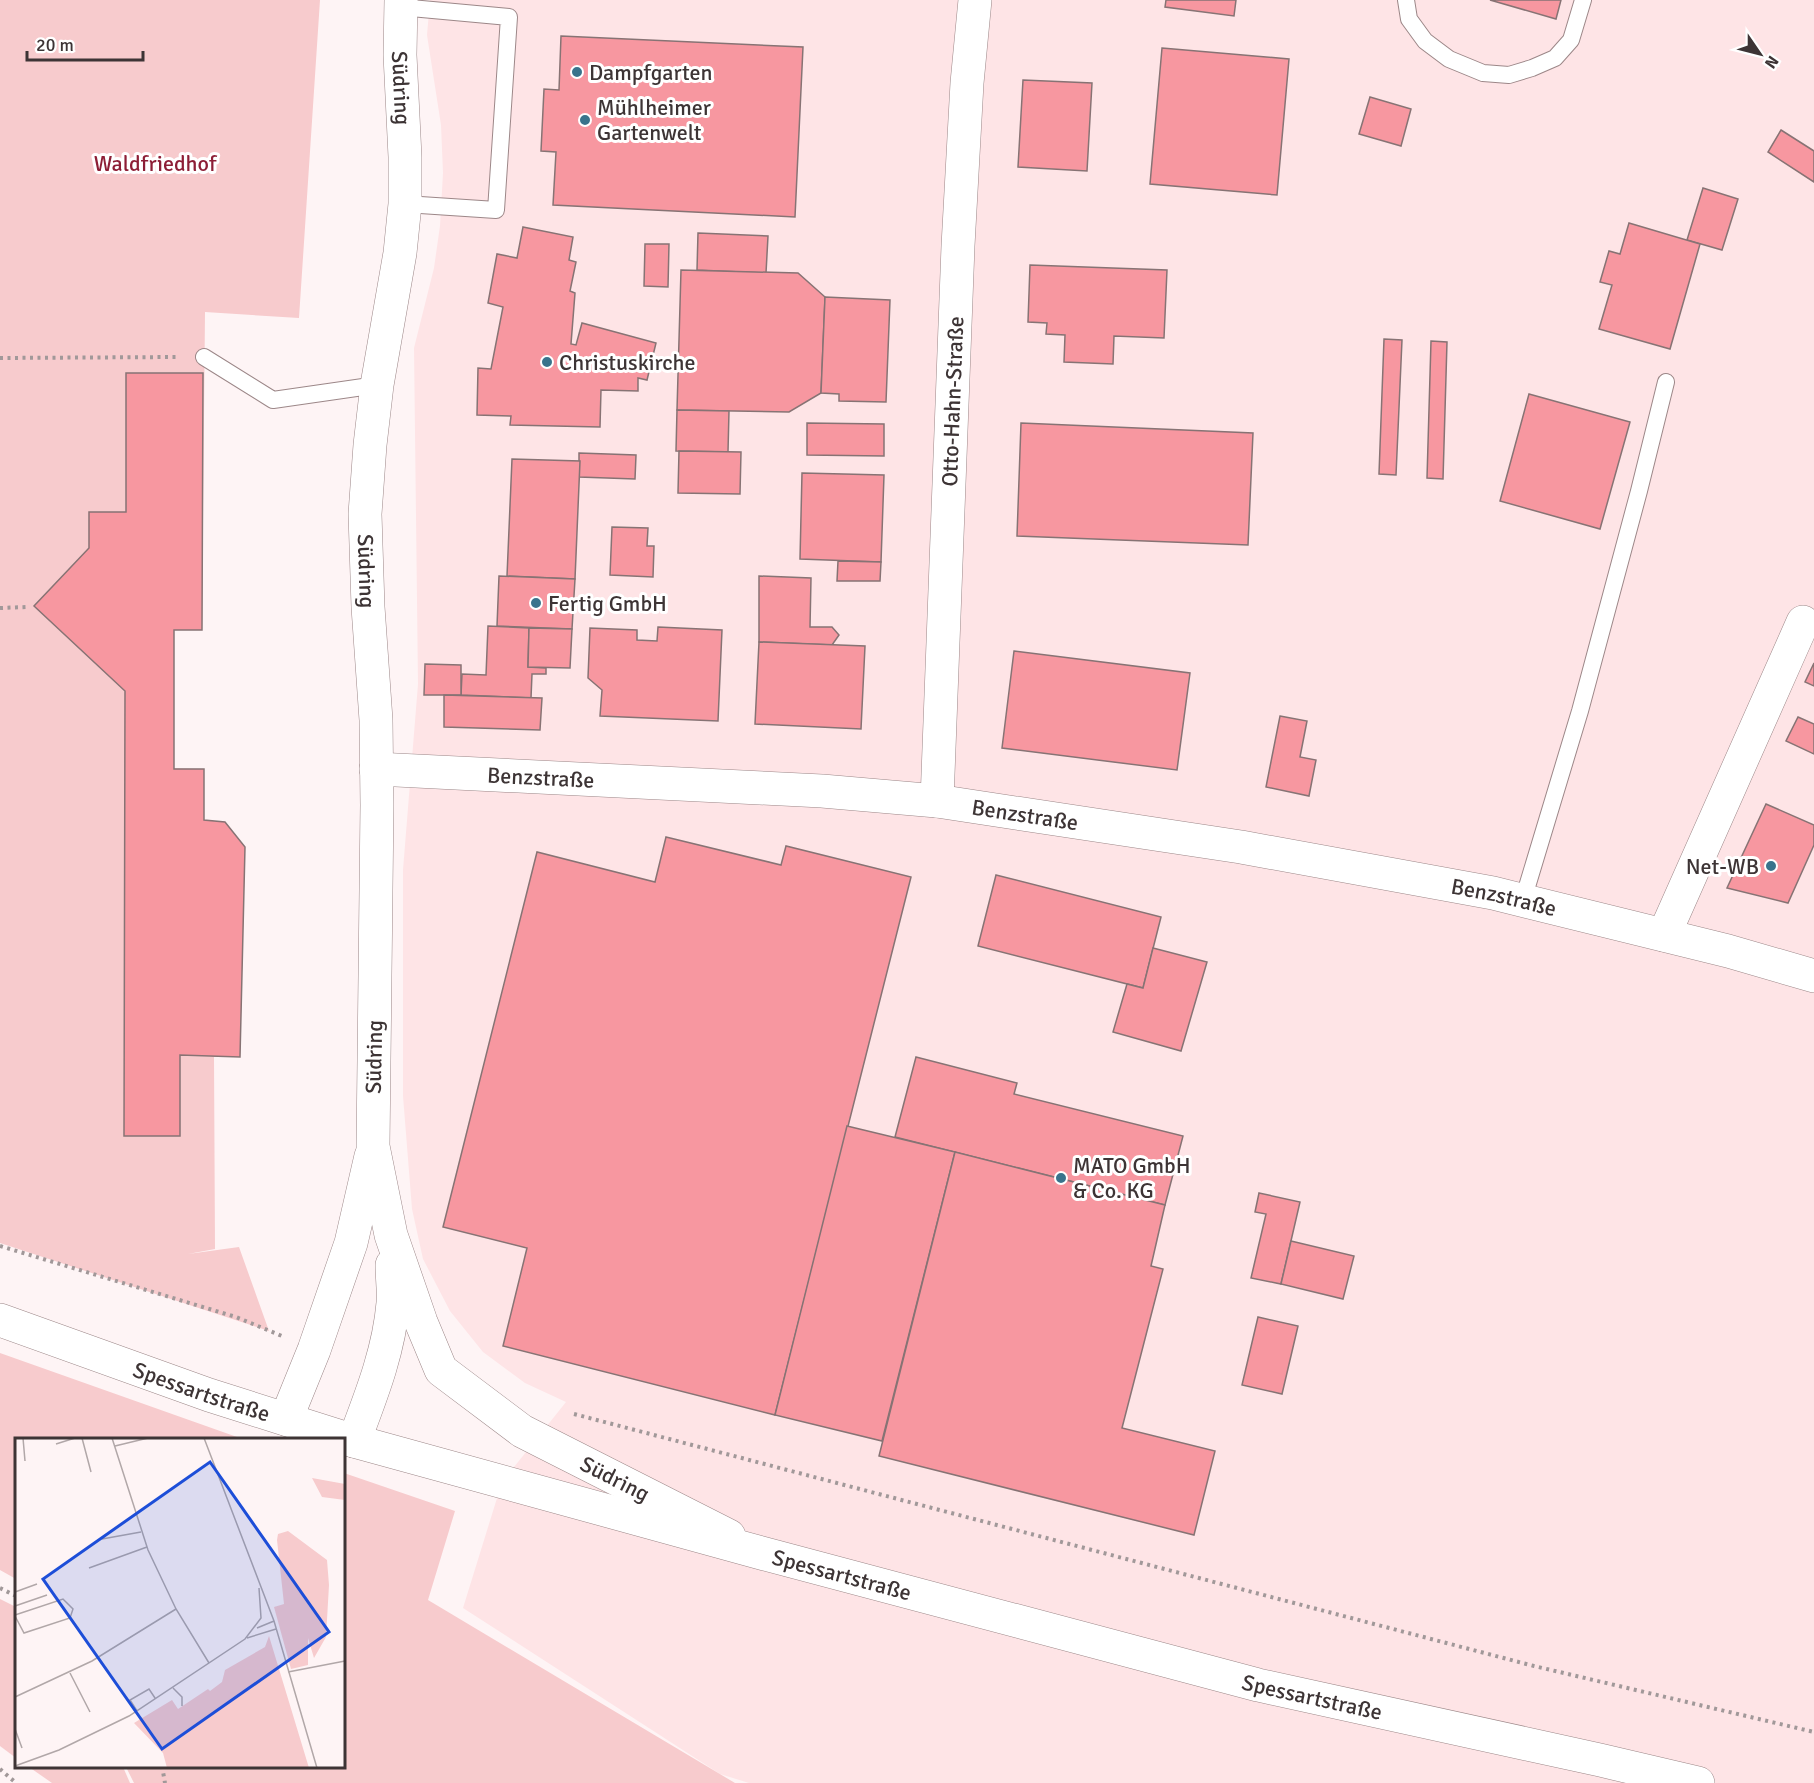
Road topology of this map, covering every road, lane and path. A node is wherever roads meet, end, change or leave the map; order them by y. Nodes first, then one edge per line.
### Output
1 (975, 0) edge
2 (1406, 0) edge
3 (1583, 0) edge
4 (400, 4) edge
5 (405, 204) junction
6 (204, 357) joint
7 (0, 358) edge
8 (1666, 382) dead end
9 (377, 385) junction
10 (27, 607) dead end
11 (0, 608) edge
12 (1803, 622) dead end
13 (376, 769) junction
14 (937, 801) junction
15 (1523, 900) junction
16 (1664, 935) junction
17 (1814, 976) edge
18 (373, 1146) junction
19 (391, 1235) junction
20 (0, 1246) edge
21 (0, 1320) edge
22 (314, 1350) junction
23 (566, 1410) dead end
24 (286, 1419) junction
25 (345, 1438) edge
26 (345, 1438) edge
27 (354, 1441) junction
28 (765, 1554) junction
29 (0, 1588) edge
30 (15, 1596) edge
31 (1814, 1732) edge
32 (162, 1768) edge
33 (0, 1769) edge
34 (16, 1783) edge
35 (165, 1783) edge
36 (1694, 1783) edge

1 - 14 street, Otto-Hahn-Straße
2 - 3 lane
4 - 5 street, Südring
4 - 5 lane
5 - 9 street, Südring
6 - 7 path
6 - 9 lane
8 - 15 lane
9 - 13 street, Südring
10 - 11 path
12 - 16 street
13 - 14 street, Benzstraße
13 - 18 street, Südring
14 - 15 street, Benzstraße
15 - 16 street, Benzstraße
16 - 17 street, Benzstraße
18 - 19 street, Südring
18 - 22 street, Südring
19 - 27 street, Südring
19 - 28 street, Südring
20 - 22 path
21 - 24 street, Spessartstraße
22 - 24 street, Südring
23 - 31 path
24 - 25 street, Spessartstraße
26 - 27 street, Spessartstraße
27 - 28 street, Spessartstraße
28 - 36 street, Spessartstraße
29 - 30 path
32 - 35 path
33 - 34 path

